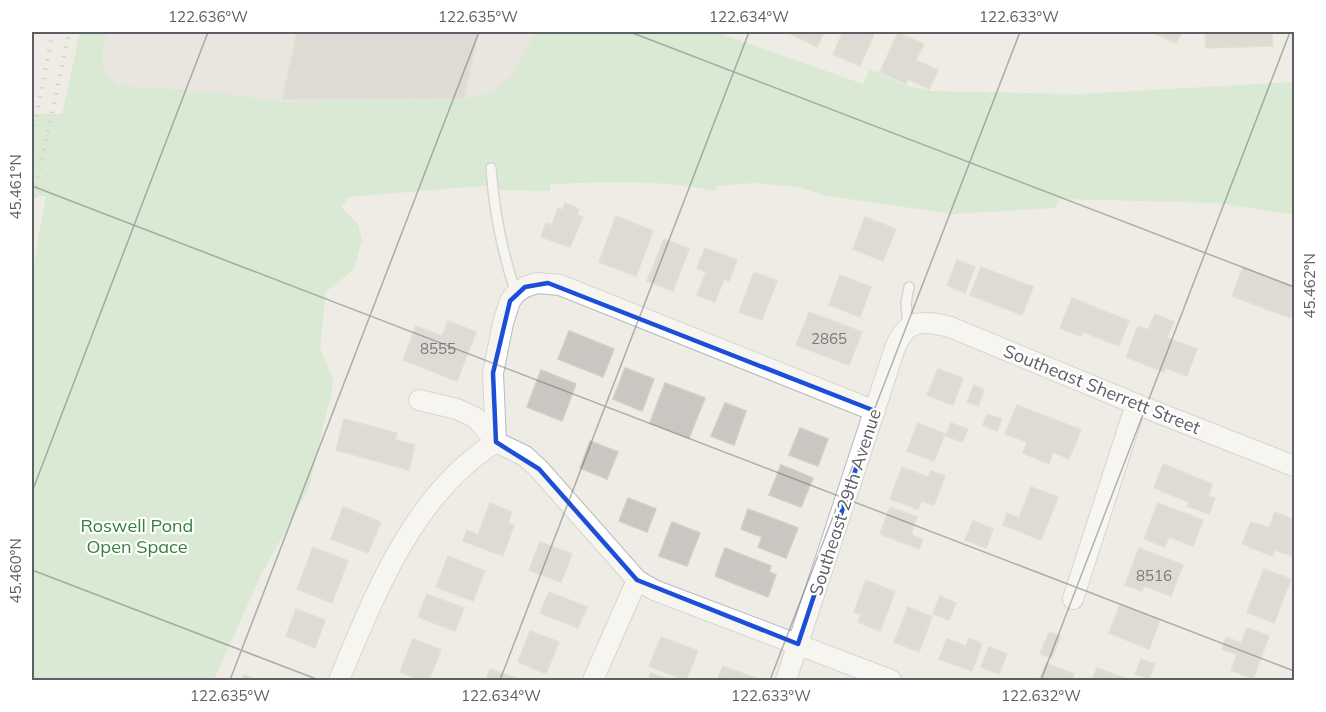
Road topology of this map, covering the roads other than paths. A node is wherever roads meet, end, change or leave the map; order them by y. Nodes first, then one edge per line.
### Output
1 (491, 168) dead end
2 (909, 287) dead end
3 (516, 293) junction
4 (909, 326) junction
5 (419, 399) dead end
6 (1136, 404) junction
7 (875, 411) junction
8 (496, 442) junction
9 (1294, 466) edge
10 (637, 580) junction
11 (1073, 600) dead end
12 (798, 644) junction
13 (339, 681) edge
14 (593, 681) edge
15 (786, 681) edge
16 (891, 681) edge

1 - 3 lane
2 - 4 lane
3 - 7 street
3 - 8 street
4 - 6 street, Southeast Sherrett Street
4 - 7 street, Southeast 29th Avenue
5 - 8 street
6 - 9 street, Southeast Sherrett Street
6 - 11 street
7 - 12 street, Southeast 29th Avenue
8 - 10 street
8 - 13 street
10 - 12 street
10 - 14 street
12 - 15 street, Southeast 29th Avenue
12 - 16 street

